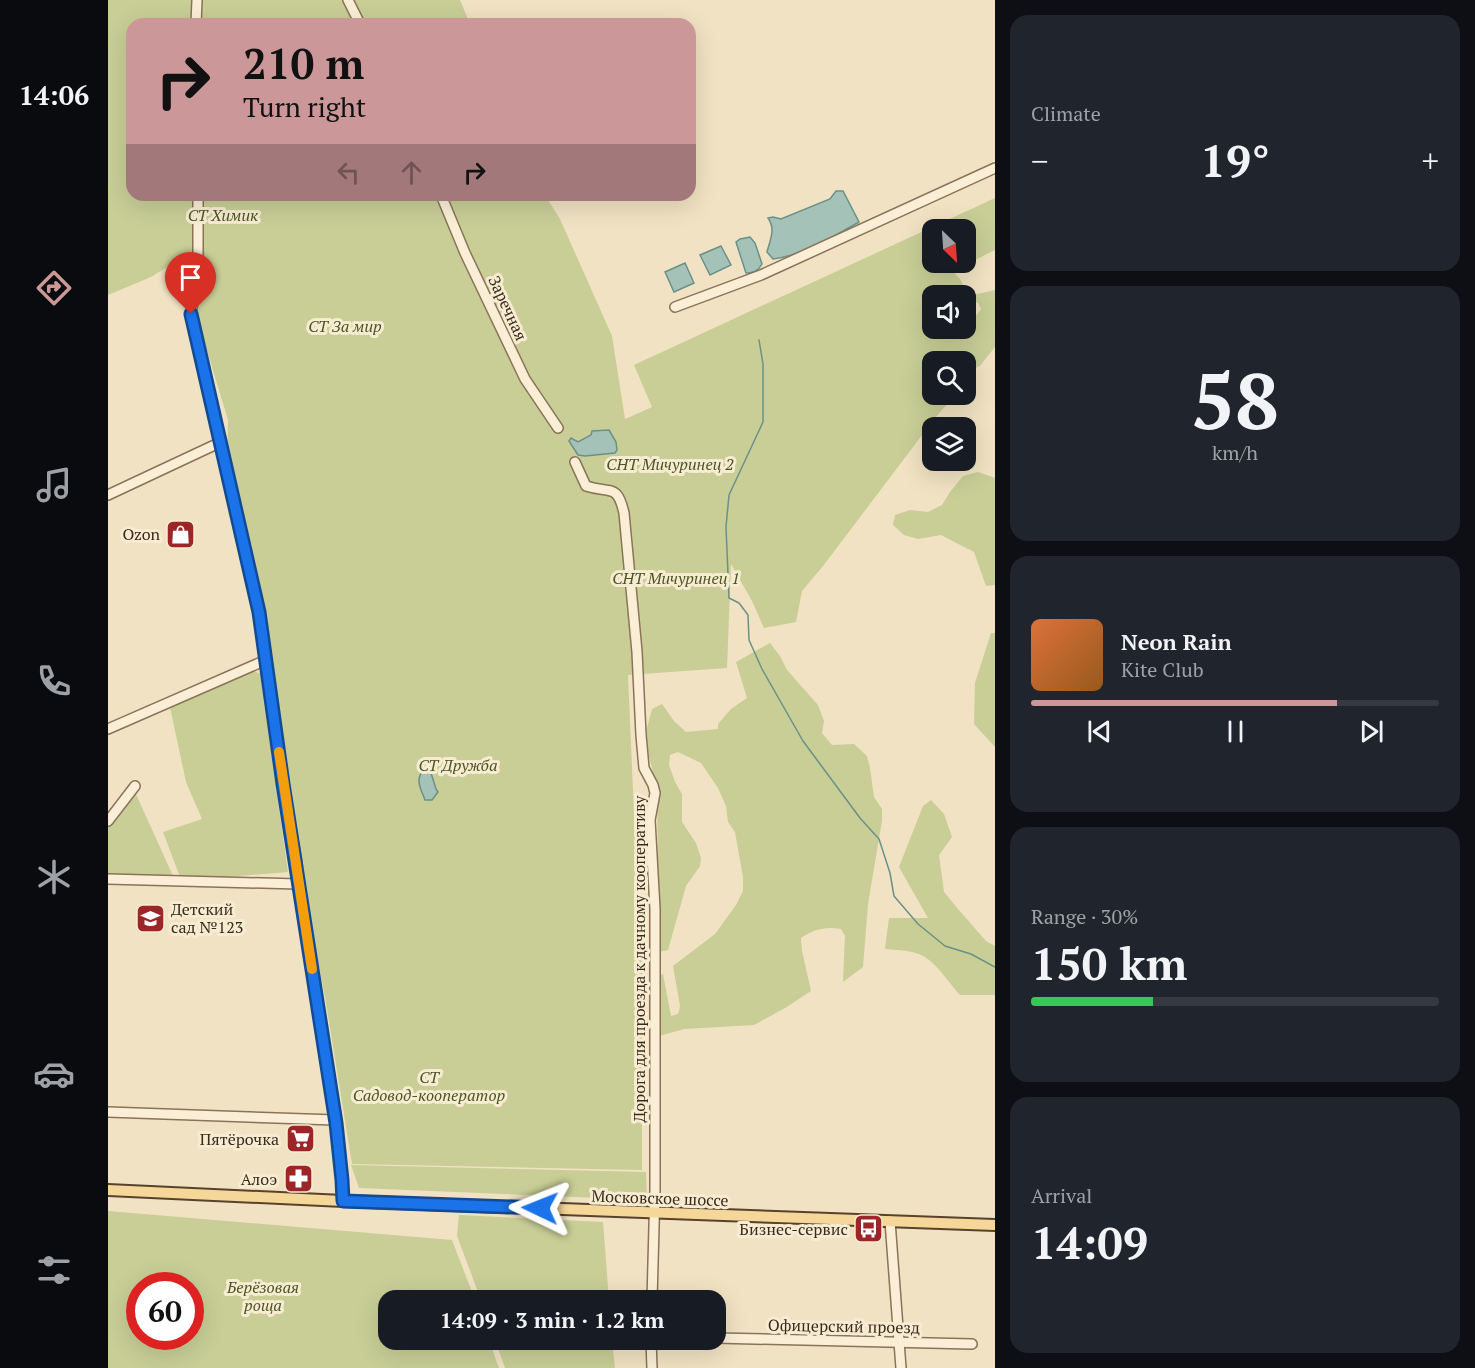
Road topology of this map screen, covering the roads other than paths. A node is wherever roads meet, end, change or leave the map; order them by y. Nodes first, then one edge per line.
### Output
1 (197, 0) edge
2 (348, 0) edge
3 (196, 18) edge
4 (357, 18) edge
5 (995, 168) edge
6 (198, 201) edge
7 (444, 201) edge
8 (675, 307) dead end
9 (558, 428) dead end
10 (220, 442) junction
11 (575, 462) dead end
12 (108, 495) edge
13 (266, 660) junction
14 (108, 729) edge
15 (135, 786) dead end
16 (108, 821) edge
17 (108, 879) edge
18 (298, 884) junction
19 (108, 1112) edge
20 (335, 1120) junction
21 (108, 1190) edge
22 (343, 1201) junction
23 (654, 1212) junction
24 (890, 1221) junction
25 (995, 1225) edge
26 (652, 1290) edge
27 (726, 1338) edge
28 (898, 1342) junction
29 (972, 1344) dead end
30 (651, 1350) edge
31 (652, 1368) edge
32 (901, 1368) edge

1 - 3 street
2 - 4 street
5 - 8 street
6 - 10 street
7 - 9 street, Заречная
10 - 12 street
10 - 13 street
11 - 23 street, Дорога для проезда к дачному кооперативу
13 - 14 street
13 - 18 street
15 - 16 street
17 - 18 street
18 - 20 street
19 - 20 street
20 - 22 street
21 - 22 main road, Московское шоссе
22 - 23 main road, Московское шоссе
23 - 24 main road, Московское шоссе
23 - 26 street, Дорога для проезда к дачному кооперативу
24 - 25 main road, Московское шоссе
24 - 28 street
27 - 28 street, Офицерский проезд
28 - 29 street, Офицерский проезд
28 - 32 street
30 - 31 street

